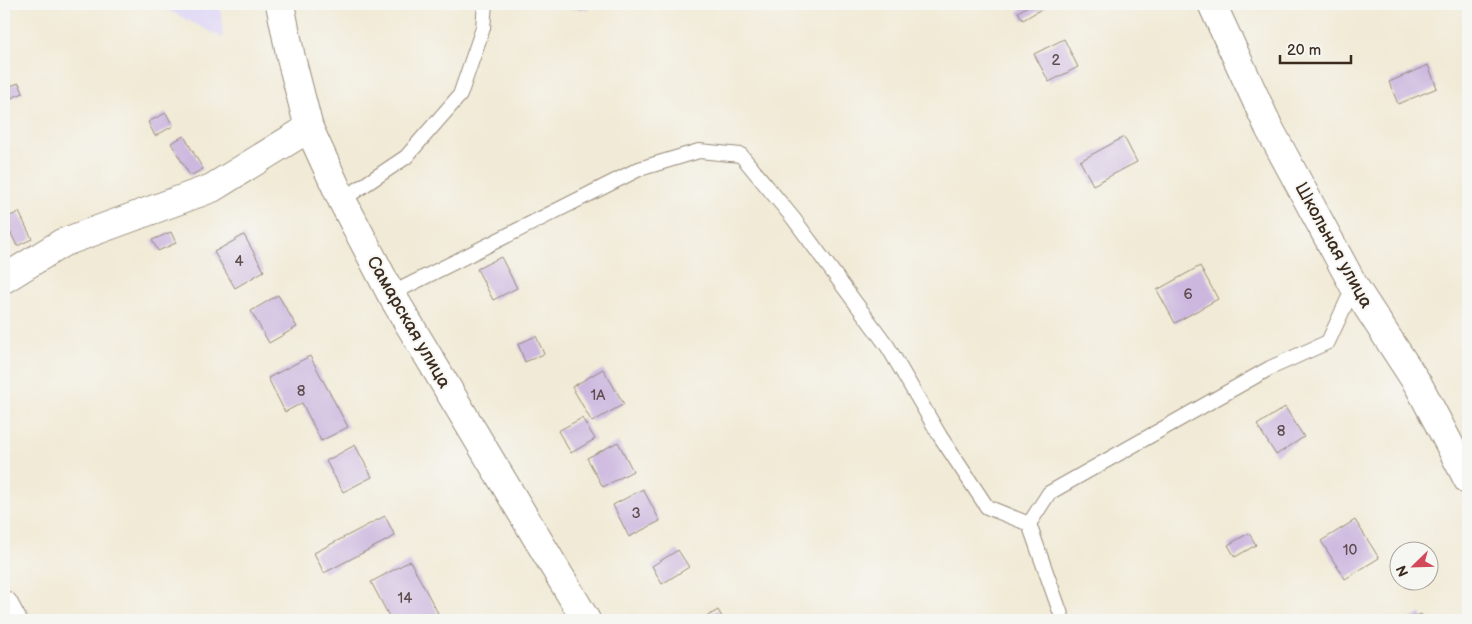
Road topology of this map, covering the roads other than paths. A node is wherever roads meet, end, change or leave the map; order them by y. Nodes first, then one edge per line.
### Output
1 (280, 4) edge
2 (485, 4) edge
3 (1212, 4) edge
4 (309, 128) junction
5 (342, 200) junction
6 (4, 279) edge
7 (1354, 286) junction
8 (391, 294) junction
9 (1468, 480) edge
10 (1029, 524) junction
11 (4, 605) edge
12 (12, 620) edge
13 (586, 620) edge
14 (1062, 620) edge

1 - 4 street, Самарская улица
2 - 5 lane
3 - 7 street, Школьная улица
4 - 5 street, Самарская улица
4 - 6 street
5 - 8 street, Самарская улица
7 - 9 street, Школьная улица
7 - 10 lane
8 - 10 lane
8 - 13 street, Самарская улица
10 - 14 lane
11 - 12 street

